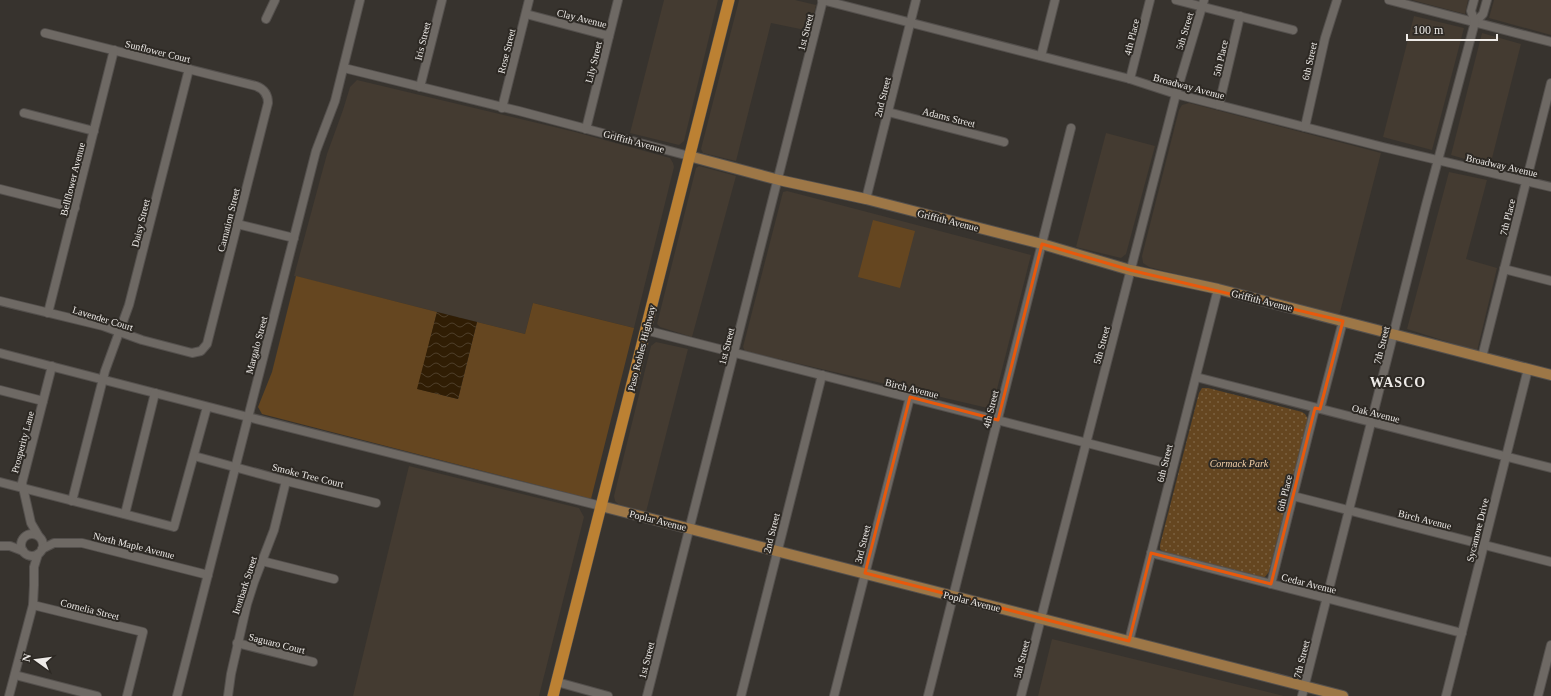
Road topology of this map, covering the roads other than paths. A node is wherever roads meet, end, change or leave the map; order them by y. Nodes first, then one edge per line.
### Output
1 (275, 0) edge
2 (360, 0) edge
3 (442, 0) edge
4 (530, 0) edge
5 (618, 0) edge
6 (729, 0) edge
7 (823, 0) edge
8 (916, 0) edge
9 (1055, 0) edge
10 (1150, 0) edge
11 (1176, 0) edge
12 (1337, 0) edge
13 (1389, 0) edge
14 (1474, 0) edge
15 (1487, 0) edge
16 (1203, 3) edge
17 (526, 14) junction
18 (1240, 16) junction
19 (266, 19) dead end
20 (1475, 22) junction
21 (911, 23) junction
22 (1292, 30) dead end
23 (45, 33) dead end
24 (610, 36) junction
25 (1551, 42) edge
26 (114, 50) junction
27 (1041, 56) junction
28 (344, 68) junction
29 (188, 69) junction
30 (1130, 79) junction
31 (1551, 83) edge
32 (420, 87) junction
33 (266, 92) joint
34 (1176, 94) junction
35 (1219, 105) junction
36 (502, 108) junction
37 (888, 112) junction
38 (24, 113) dead end
39 (1305, 127) junction
40 (1071, 128) dead end
41 (586, 129) junction
42 (94, 131) junction
43 (1004, 142) dead end
44 (689, 156) junction
45 (1438, 161) junction
46 (779, 180) junction
47 (1526, 181) junction
48 (1551, 187) edge
49 (0, 189) edge
50 (866, 199) junction
51 (75, 208) junction
52 (237, 224) junction
53 (294, 238) junction
54 (1042, 244) junction
55 (1504, 269) junction
56 (1130, 270) junction
57 (1551, 281) edge
58 (1218, 289) junction
59 (0, 301) edge
60 (48, 313) junction
61 (1343, 321) junction
62 (645, 330) junction
63 (120, 332) junction
64 (1394, 334) junction
65 (201, 351) joint
66 (0, 353) edge
67 (734, 354) junction
68 (1482, 357) junction
69 (52, 366) junction
70 (1528, 369) junction
71 (822, 375) junction
72 (1551, 375) edge
73 (1196, 377) junction
74 (103, 380) junction
75 (0, 390) edge
76 (155, 393) junction
77 (910, 397) junction
78 (43, 400) junction
79 (207, 407) junction
80 (1318, 408) junction
81 (248, 417) junction
82 (998, 420) junction
83 (1371, 422) junction
84 (1086, 442) junction
85 (194, 456) junction
86 (1506, 457) junction
87 (1173, 465) junction
88 (235, 466) junction
89 (1551, 468) edge
90 (286, 481) junction
91 (0, 482) edge
92 (22, 488) junction
93 (1293, 496) junction
94 (72, 501) junction
95 (376, 502) dead end
96 (601, 506) junction
97 (1349, 510) junction
98 (125, 514) junction
99 (31, 523) junction
100 (690, 528) junction
101 (40, 537) junction
102 (24, 538) junction
103 (54, 543) junction
104 (1484, 545) junction
105 (0, 546) edge
106 (10, 546) junction
107 (40, 551) junction
108 (777, 551) junction
109 (25, 553) junction
110 (1151, 553) junction
111 (262, 561) junction
112 (1551, 562) edge
113 (34, 567) junction
114 (865, 573) junction
115 (208, 575) junction
116 (334, 579) dead end
117 (1271, 584) junction
118 (953, 596) junction
119 (1327, 598) junction
120 (33, 605) junction
121 (1041, 618) junction
122 (1462, 633) junction
123 (1129, 641) junction
124 (238, 643) junction
125 (1551, 645) edge
126 (1550, 655) edge
127 (313, 662) dead end
128 (15, 675) junction
129 (557, 682) junction
130 (1304, 691) edge
131 (9, 696) edge
132 (97, 696) edge
133 (127, 696) edge
134 (177, 696) edge
135 (228, 696) edge
136 (553, 696) edge
137 (608, 696) edge
138 (647, 696) edge
139 (741, 696) edge
140 (834, 696) edge
141 (928, 696) edge
142 (1021, 696) edge
143 (1343, 696) edge
144 (1446, 696) edge
145 (1538, 696) edge

1 - 19 street
2 - 28 street, Margalo Street
3 - 32 street, Iris Street
4 - 17 street, Rose Street
5 - 24 street, Lily Street
6 - 44 highway, Paso Robles Highway
7 - 21 street, Broadway Avenue
7 - 46 street, 1st Street
8 - 21 street, 2nd Street
9 - 27 street
10 - 30 street, 4th Place
11 - 16 street
12 - 39 street, 6th Street
13 - 20 street
14 - 20 street, 7th Street
15 - 20 street, 7th Street
16 - 18 street
16 - 34 street, 5th Street
17 - 24 street, Clay Avenue
17 - 36 street, Rose Street
18 - 22 street
18 - 35 street, 5th Place
20 - 25 street
20 - 45 street, 7th Street
21 - 27 street, Broadway Avenue
21 - 37 street, 2nd Street
23 - 26 street, Sunflower Court
24 - 41 street, Lily Street
26 - 29 street, Sunflower Court
26 - 42 street, Bellflower Avenue
27 - 30 street, Broadway Avenue
28 - 32 street, Griffith Avenue
28 - 53 street, Margalo Street
29 - 33 street, Sunflower Court
29 - 63 street, Daisy Street
30 - 34 street, Broadway Avenue
31 - 47 street, 7th Place
32 - 36 street, Griffith Avenue
33 - 52 street, Carnation Street
34 - 35 street, Broadway Avenue
34 - 56 street, 5th Street
35 - 39 street, Broadway Avenue
36 - 41 street, Griffith Avenue
37 - 43 street, Adams Street
37 - 50 street, 2nd Street
38 - 42 street
39 - 45 street, Broadway Avenue
40 - 54 street, 4th Street
41 - 44 street, Griffith Avenue
42 - 51 street, Bellflower Avenue
44 - 46 main road, Griffith Avenue
44 - 62 highway, Paso Robles Highway
45 - 47 street, Broadway Avenue
45 - 64 street, 7th Street
46 - 50 main road, Griffith Avenue
46 - 67 street, 1st Street
47 - 48 street, Broadway Avenue
47 - 55 street, 7th Place
49 - 51 street
50 - 54 main road, Griffith Avenue
51 - 60 street, Bellflower Avenue
52 - 53 street
52 - 65 street, Carnation Street
53 - 81 street, Margalo Street
54 - 56 main road, Griffith Avenue
54 - 82 street, 4th Street
55 - 57 street
55 - 68 street, 7th Place
56 - 58 main road, Griffith Avenue
56 - 84 street, 5th Street
58 - 61 main road, Griffith Avenue
58 - 73 street, 6th Street
59 - 60 street, Lavender Court
60 - 63 street, Lavender Court
61 - 64 main road, Griffith Avenue
61 - 80 street, 6th Place
62 - 67 street, Birch Avenue
62 - 96 highway, Paso Robles Highway
63 - 65 street, Lavender Court
63 - 74 street, Daisy Street
64 - 68 main road, Griffith Avenue
64 - 83 street, 7th Street
66 - 69 street
67 - 71 street, Birch Avenue
67 - 100 street, 1st Street
68 - 70 main road, Griffith Avenue
69 - 74 street
69 - 78 street, Prosperity Lane
70 - 72 main road, Griffith Avenue
70 - 86 street, Sycamore Drive
71 - 77 street, Birch Avenue
71 - 108 street, 2nd Street
73 - 80 street, Oak Avenue
73 - 87 street, 6th Street
74 - 76 street
74 - 94 street, Daisy Street
75 - 78 street
76 - 79 street
76 - 98 street
77 - 82 street, Birch Avenue
77 - 114 street, 3rd Street
78 - 92 street, Prosperity Lane
79 - 81 street
79 - 85 street
80 - 83 street, Oak Avenue
80 - 93 street, 6th Place
81 - 88 street, Margalo Street
81 - 96 street
82 - 84 street, Birch Avenue
82 - 118 street, 4th Street
83 - 86 street, Oak Avenue
83 - 97 street, 7th Street
84 - 87 street, Birch Avenue
84 - 121 street, 5th Street
85 - 88 street, Smoke Tree Court
85 - 98 street
86 - 89 street, Oak Avenue
86 - 104 street, Sycamore Drive
87 - 110 street, 6th Street
88 - 90 street, Smoke Tree Court
88 - 115 street, Margalo Street
90 - 95 street, Smoke Tree Court
90 - 111 street, Ironbark Street
91 - 92 street
92 - 94 street
92 - 99 street, Prosperity Lane
93 - 97 street, Birch Avenue
93 - 117 street, 6th Place
94 - 98 street
96 - 100 main road, Poplar Avenue
96 - 129 highway, Paso Robles Highway
97 - 104 street, Birch Avenue
97 - 119 street, 7th Street
99 - 101 street, Prosperity Lane
99 - 102 street
100 - 108 main road, Poplar Avenue
100 - 138 street, 1st Street
101 - 102 street, North Maple Avenue
101 - 103 street, North Maple Avenue
101 - 107 street
102 - 106 street, North Maple Avenue
102 - 109 street
103 - 107 street, North Maple Avenue
103 - 115 street, North Maple Avenue
104 - 112 street, Birch Avenue
104 - 122 street, Sycamore Drive
105 - 106 street, North Maple Avenue
106 - 109 street, North Maple Avenue
107 - 109 street, North Maple Avenue
107 - 113 street
108 - 114 main road, Poplar Avenue
108 - 139 street, 2nd Street
109 - 113 street
110 - 117 street, Cedar Avenue
110 - 123 street, 6th Street
111 - 116 street
111 - 124 street, Ironbark Street
113 - 120 street
114 - 118 main road, Poplar Avenue
114 - 140 street, 3rd Street
115 - 134 street, Margalo Street
117 - 119 street, Cedar Avenue
118 - 121 main road, Poplar Avenue
118 - 141 street, 4th Street
119 - 122 street, Cedar Avenue
119 - 130 street, 7th Street
120 - 128 street
120 - 133 street, Cornelia Street
121 - 123 main road, Poplar Avenue
121 - 142 street, 5th Street
122 - 144 street, Sycamore Drive
123 - 130 main road, Poplar Avenue
124 - 127 street, Saguaro Court
124 - 135 street, Ironbark Street
125 - 126 street
126 - 145 street
128 - 131 street
128 - 132 street
129 - 136 highway, Paso Robles Highway
129 - 137 street
130 - 143 main road, Poplar Avenue

